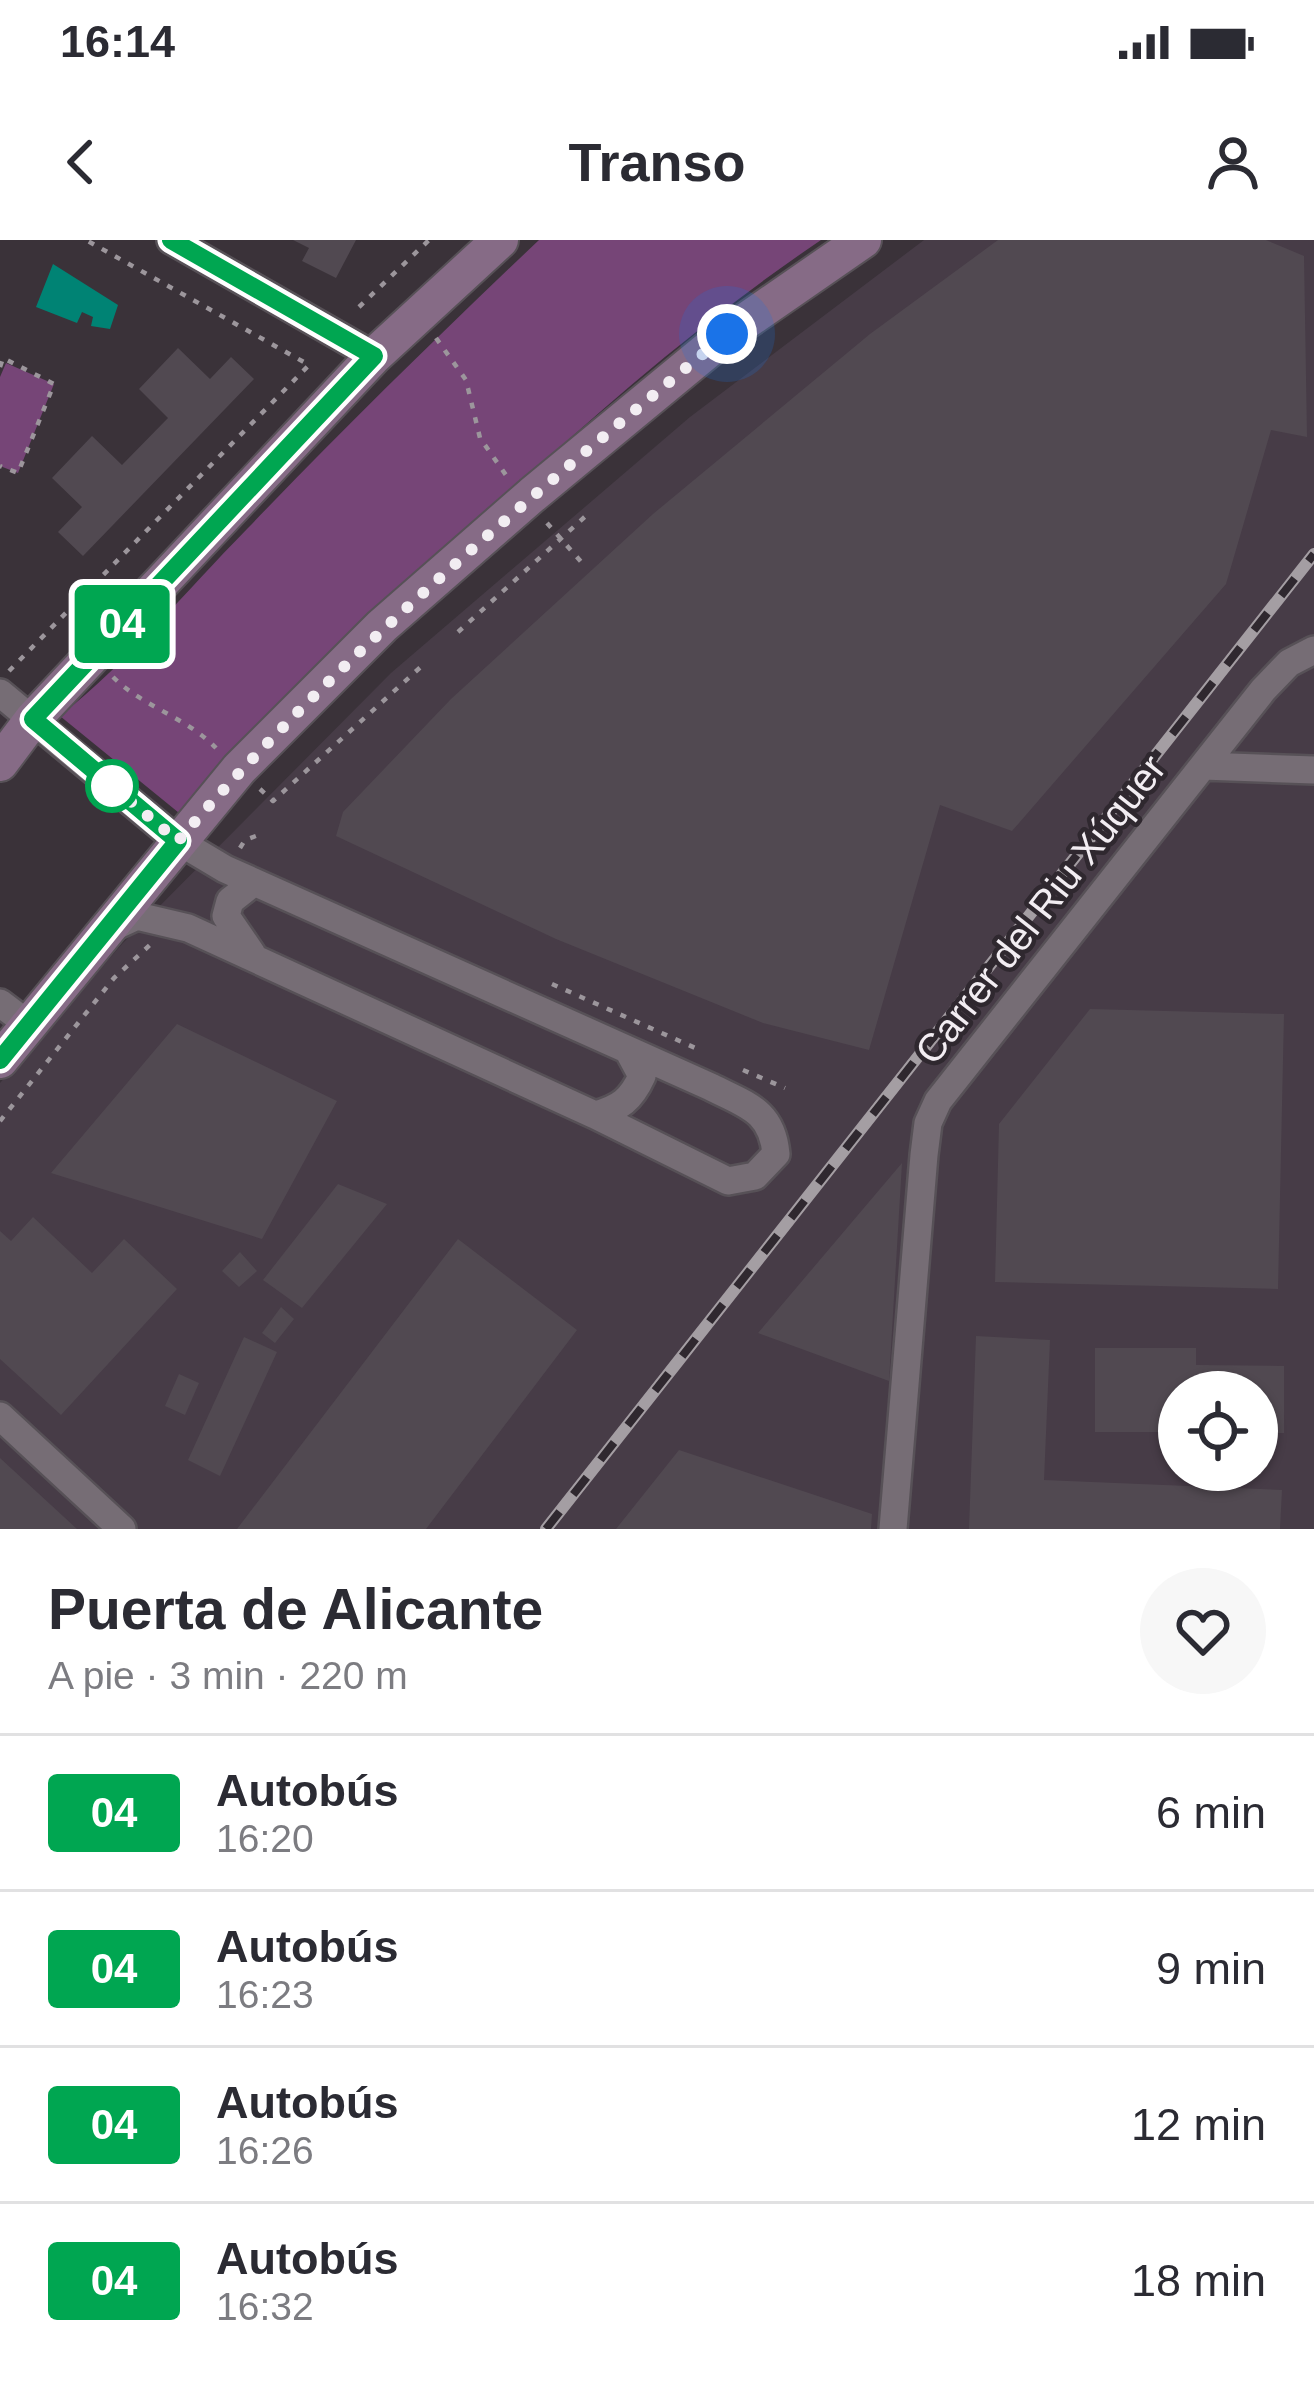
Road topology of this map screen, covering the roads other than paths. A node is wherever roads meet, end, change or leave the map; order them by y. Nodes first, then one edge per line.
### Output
1 (171, 240) edge
2 (500, 240) edge
3 (863, 240) edge
4 (374, 356) junction
5 (1314, 650) edge
6 (0, 693) edge
7 (33, 719) junction
8 (0, 763) edge
9 (1203, 766) junction
10 (1314, 770) edge
11 (178, 841) junction
12 (253, 883) junction
13 (109, 929) junction
14 (255, 958) junction
15 (14, 1014) edge
16 (628, 1050) junction
17 (0, 1060) edge
18 (595, 1115) junction
19 (0, 1416) edge
20 (122, 1529) edge
21 (893, 1529) edge

1 - 4 street
2 - 4 main road
3 - 11 main road
4 - 7 main road
5 - 9 street, Carrer del Riu Xúquer
6 - 7 street
7 - 8 main road
7 - 11 street
9 - 10 street, Carrer del Riu Xúquer
9 - 21 street, Carrer del Riu Xúquer
11 - 12 street
11 - 13 main road
12 - 14 street
12 - 16 street
13 - 14 street
13 - 15 main road
14 - 18 street
15 - 17 main road
16 - 18 street
16 - 18 street
19 - 20 street

